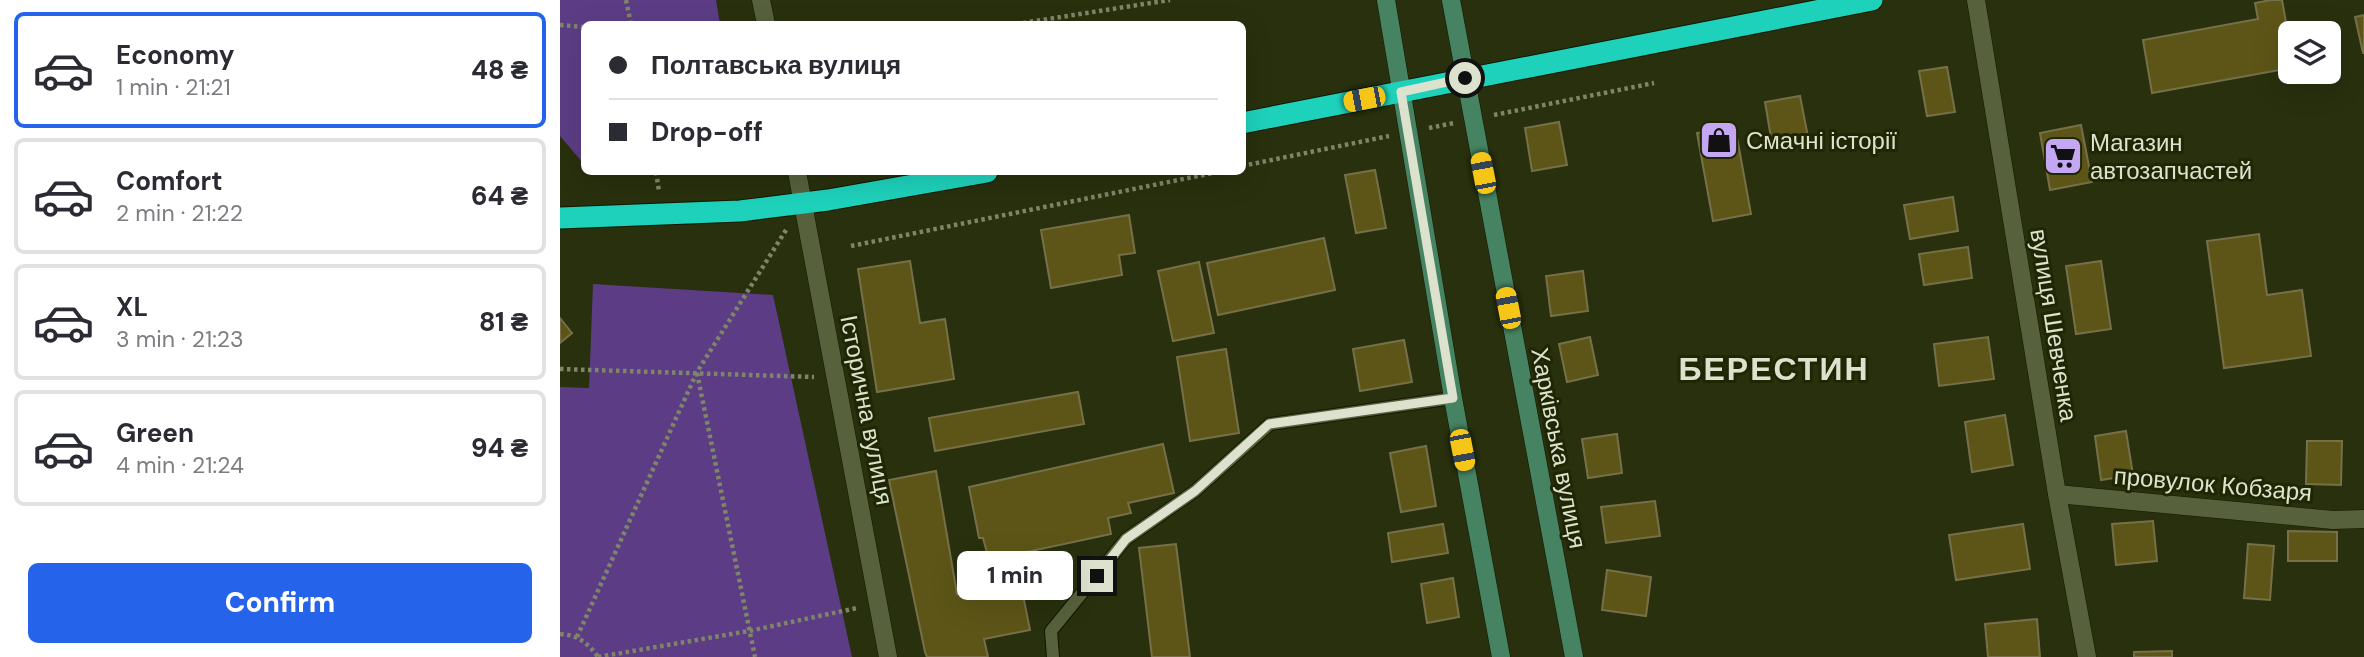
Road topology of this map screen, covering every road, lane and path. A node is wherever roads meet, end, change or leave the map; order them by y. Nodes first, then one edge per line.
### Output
1 (626, 0) edge
2 (761, 0) edge
3 (1170, 0) edge
4 (1386, 0) edge
5 (1451, 0) edge
6 (1872, 0) edge
7 (1976, 0) edge
8 (630, 21) edge
9 (765, 21) edge
10 (1035, 21) edge
11 (560, 25) edge
12 (581, 27) edge
13 (1465, 78) junction
14 (1654, 83) dead end
15 (1401, 92) junction
16 (1473, 120) junction
17 (1246, 122) edge
18 (1408, 133) junction
19 (1246, 165) edge
20 (798, 175) edge
21 (969, 175) edge
22 (1203, 175) edge
23 (803, 203) junction
24 (560, 218) edge
25 (851, 246) dead end
26 (560, 369) edge
27 (697, 372) junction
28 (836, 378) junction
29 (1453, 398) junction
30 (2057, 494) junction
31 (2364, 519) edge
32 (878, 603) junction
33 (749, 631) junction
34 (560, 634) edge
35 (577, 637) junction
36 (598, 657) edge
37 (755, 657) edge
38 (888, 657) edge
39 (1053, 657) edge
40 (1502, 657) edge
41 (1573, 657) edge
42 (2087, 657) edge

1 - 8 path
2 - 9 street
3 - 10 path
4 - 15 street
5 - 13 street, Харківська вулиця
6 - 13 highway
7 - 30 street, вулиця Шевченка
11 - 12 path
13 - 15 highway
13 - 16 street, Харківська вулиця
14 - 16 path
15 - 17 highway
15 - 18 street
16 - 18 path
16 - 41 street, Харківська вулиця
18 - 19 path
18 - 29 street
20 - 23 street, Історична вулиця
21 - 23 highway
22 - 25 path
23 - 24 highway
23 - 27 path
23 - 28 street, Історична вулиця
26 - 27 path
27 - 28 path
27 - 33 path
27 - 35 path
28 - 32 street, Історична вулиця
29 - 39 lane
29 - 40 street
30 - 31 street, провулок Кобзаря
30 - 42 street, вулиця Шевченка
32 - 33 path
32 - 38 street, Історична вулиця
33 - 36 path
33 - 37 path
34 - 35 path
35 - 36 path

